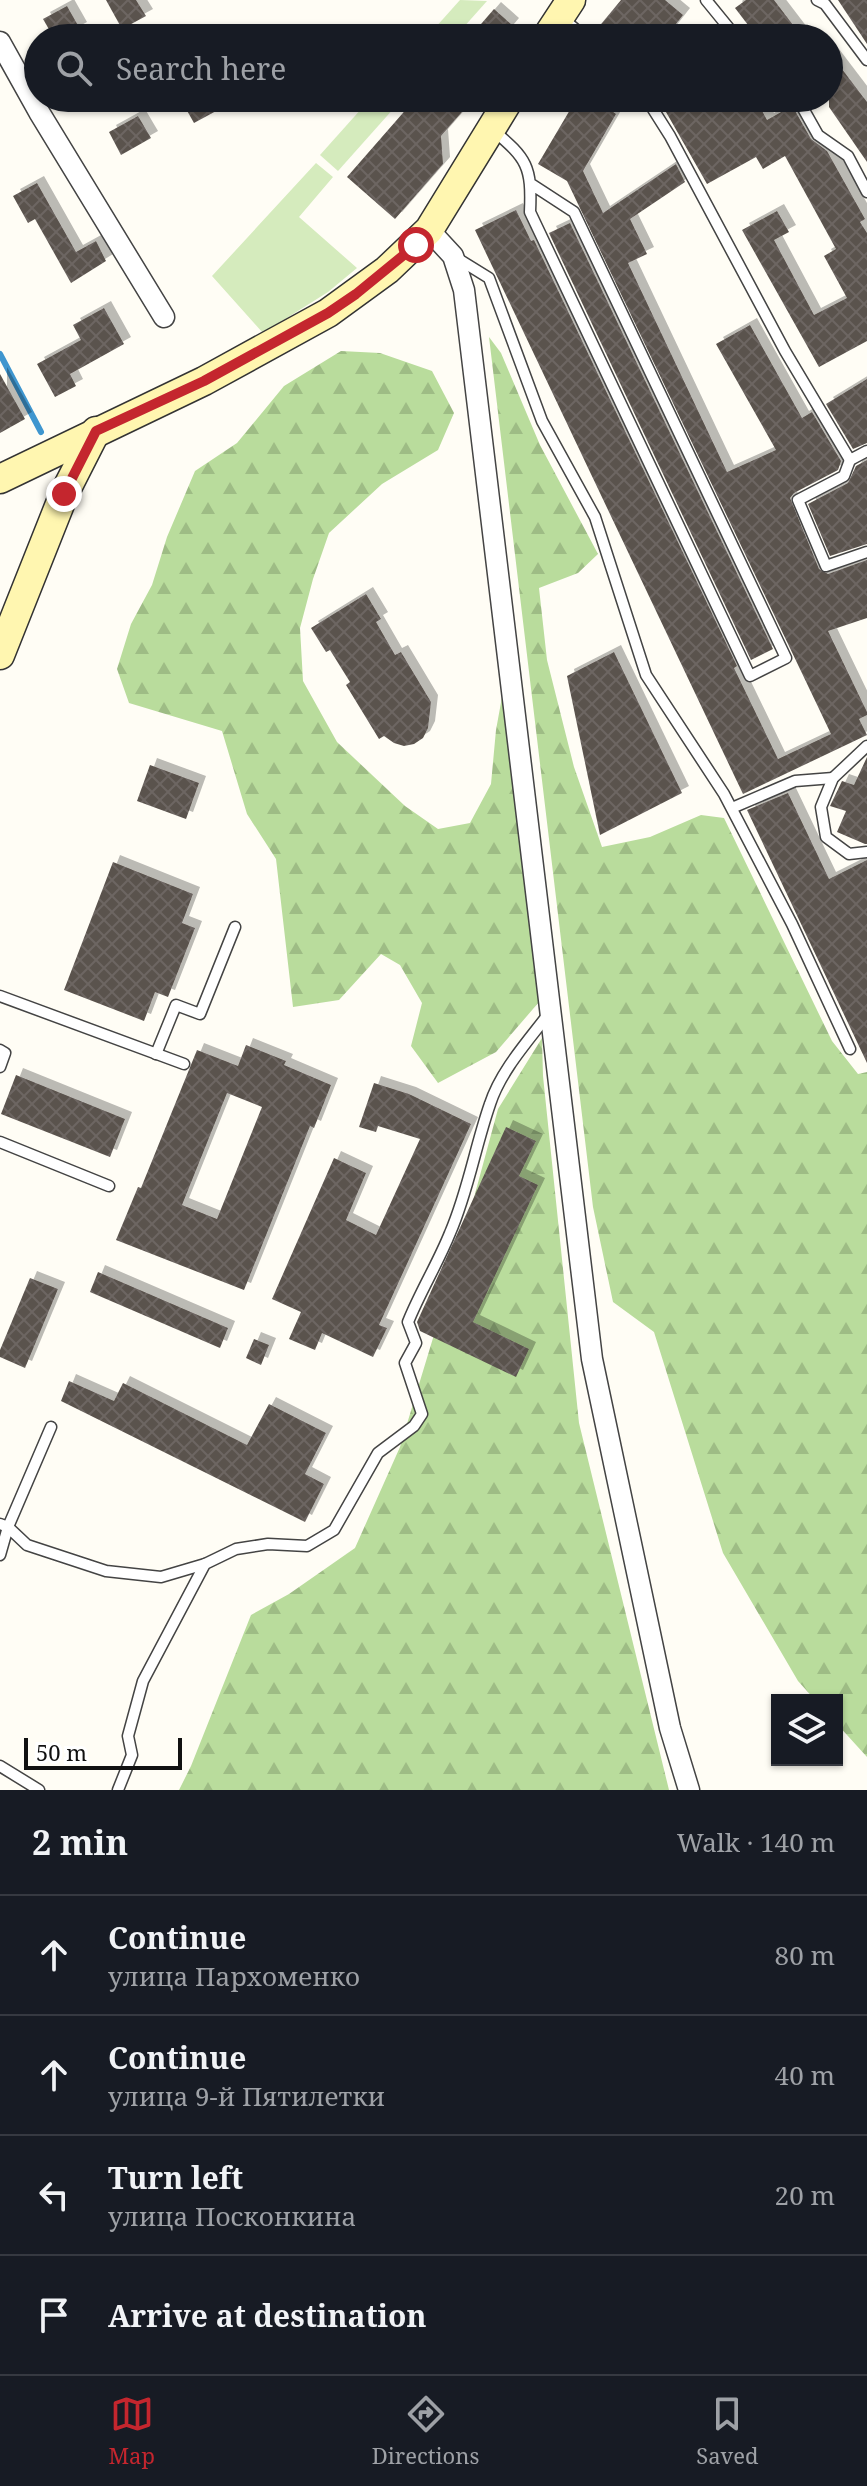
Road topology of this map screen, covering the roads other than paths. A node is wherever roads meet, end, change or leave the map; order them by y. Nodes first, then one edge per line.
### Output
1 (706, 0) edge
2 (817, 0) edge
3 (726, 24) edge
4 (840, 24) edge
5 (843, 28) edge
6 (0, 42) edge
7 (867, 60) edge
8 (24, 85) edge
9 (39, 112) edge
10 (501, 112) edge
11 (655, 112) edge
12 (805, 112) edge
13 (491, 129) junction
14 (531, 184) junction
15 (867, 192) edge
16 (429, 230) junction
17 (453, 256) junction
18 (164, 317) dead end
19 (96, 431) junction
20 (867, 451) edge
21 (850, 460) junction
22 (0, 479) edge
23 (867, 552) edge
24 (0, 655) edge
25 (867, 746) edge
26 (833, 778) junction
27 (732, 808) junction
28 (867, 852) edge
29 (235, 927) dead end
30 (0, 996) edge
31 (551, 1010) junction
32 (850, 1049) dead end
33 (0, 1050) edge
34 (156, 1054) junction
35 (184, 1064) dead end
36 (0, 1067) edge
37 (0, 1142) edge
38 (109, 1186) dead end
39 (51, 1427) dead end
40 (4, 1525) edge
41 (0, 1555) edge
42 (205, 1564) junction
43 (0, 1766) edge
44 (39, 1790) edge
45 (118, 1790) edge
46 (689, 1790) edge

1 - 3 lane
2 - 4 lane
5 - 7 lane
6 - 8 street
9 - 18 street
10 - 13 street
11 - 21 lane
12 - 15 lane
13 - 14 lane
13 - 16 street
14 - 14 lane
16 - 17 street
16 - 19 street
17 - 27 lane
17 - 31 street
19 - 22 street
19 - 24 street
20 - 21 lane
21 - 23 lane
25 - 26 lane
26 - 27 lane
26 - 28 lane
27 - 32 lane
29 - 34 lane
30 - 34 lane
31 - 42 lane
31 - 46 street
33 - 36 lane
34 - 35 lane
37 - 38 lane
39 - 40 lane
40 - 41 lane
40 - 42 lane
42 - 45 lane
43 - 44 lane

